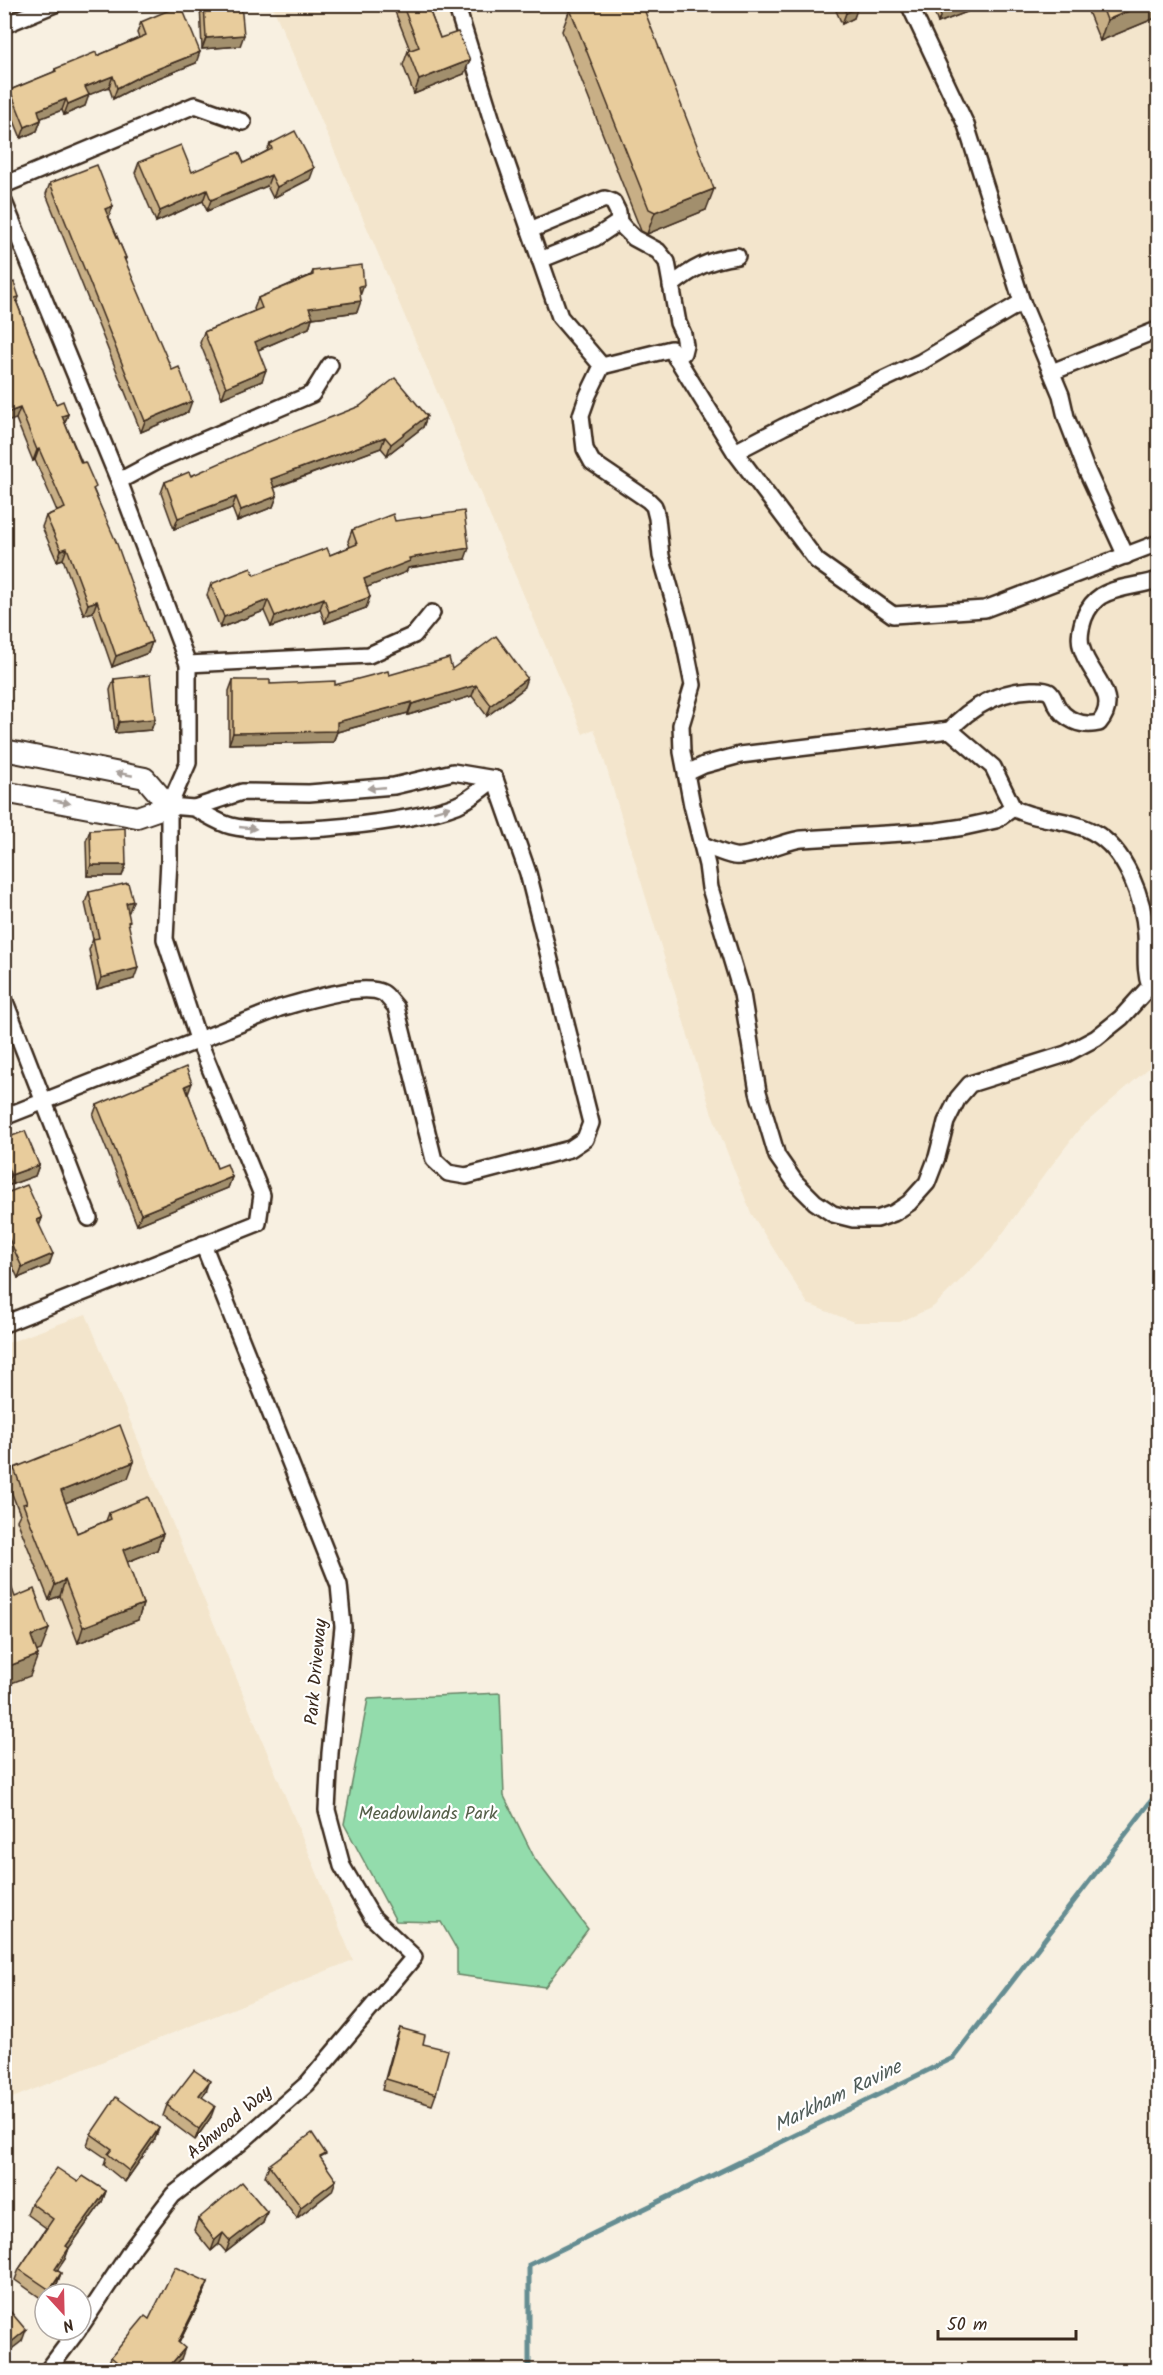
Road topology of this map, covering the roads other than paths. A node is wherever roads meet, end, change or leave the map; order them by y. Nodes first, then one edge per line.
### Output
1 (55, 4) edge
2 (456, 4) edge
3 (909, 4) edge
4 (4, 25) edge
5 (243, 122) dead end
6 (4, 185) edge
7 (4, 201) edge
8 (619, 222) junction
9 (530, 230) junction
10 (737, 256) dead end
11 (540, 260) junction
12 (671, 286) junction
13 (1022, 302) junction
14 (1158, 331) edge
15 (676, 357) junction
16 (330, 365) dead end
17 (602, 366) junction
18 (1052, 372) junction
19 (735, 452) junction
20 (119, 481) junction
21 (1158, 543) edge
22 (1126, 556) junction
23 (1158, 580) edge
24 (432, 614) dead end
25 (188, 664) junction
26 (950, 730) junction
27 (4, 750) edge
28 (687, 773) junction
29 (495, 779) junction
30 (4, 792) edge
31 (169, 806) junction
32 (194, 808) junction
33 (1013, 808) junction
34 (702, 845) junction
35 (1154, 985) edge
36 (4, 999) edge
37 (198, 1039) junction
38 (45, 1101) junction
39 (4, 1117) edge
40 (89, 1218) dead end
41 (203, 1244) junction
42 (4, 1324) edge
43 (414, 1957) joint
44 (93, 2308) edge
45 (69, 2342) edge
46 (48, 2370) edge

1 - 4 street
2 - 9 street
3 - 13 street
5 - 6 street
7 - 20 street
8 - 9 street
8 - 11 street
8 - 12 street
9 - 11 street
10 - 12 street
11 - 17 street
12 - 15 street
13 - 18 street
13 - 19 street
14 - 18 street
15 - 17 street
15 - 19 street
16 - 20 street
17 - 28 street
18 - 22 street
19 - 22 street
20 - 25 street
21 - 22 street
23 - 26 street
24 - 25 street
25 - 31 street
26 - 28 street
26 - 33 street
31 -> 27 street
28 - 34 street
29 -> 32 street
32 -> 29 street
29 - 37 street
30 -> 31 street
31 - 32 street
31 - 37 street
33 - 34 street
33 - 35 street
34 - 35 street
36 - 38 street
37 - 38 street
37 - 41 street
38 - 39 street
38 - 40 street
41 - 42 street
41 - 43 street, Park Driveway
43 - 44 street, Ashwood Way
45 - 46 street

